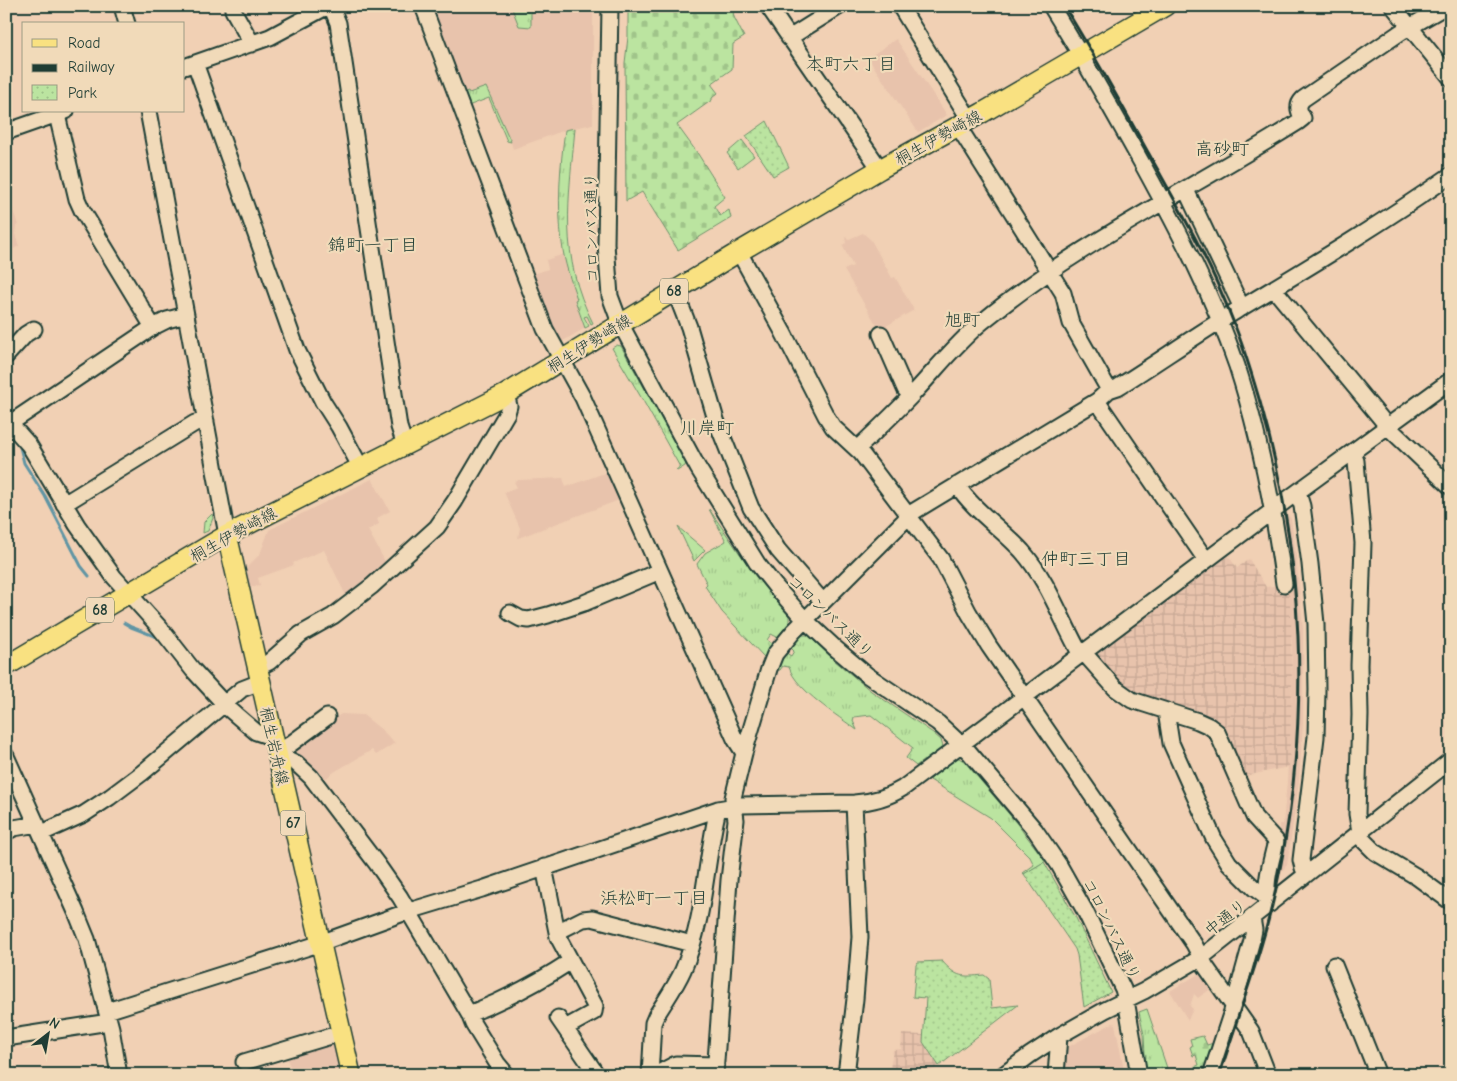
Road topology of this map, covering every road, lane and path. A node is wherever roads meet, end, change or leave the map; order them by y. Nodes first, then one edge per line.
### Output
1 (122, 6) edge
2 (330, 6) edge
3 (423, 6) edge
4 (610, 6) edge
5 (768, 6) edge
6 (840, 6) edge
7 (900, 6) edge
8 (1051, 6) edge
9 (1165, 6) edge
10 (1393, 6) edge
11 (1446, 6) edge
12 (233, 10) dead end
13 (126, 22) edge
14 (1411, 27) junction
15 (789, 38) junction
16 (252, 44) junction
17 (1082, 55) junction
18 (190, 65) edge
19 (1451, 78) edge
20 (148, 112) edge
21 (62, 113) edge
22 (964, 123) junction
23 (6, 132) edge
24 (880, 170) junction
25 (1451, 175) edge
26 (1186, 190) junction
27 (1164, 203) junction
28 (739, 252) junction
29 (1050, 271) junction
30 (1274, 289) junction
31 (675, 291) junction
32 (1242, 308) junction
33 (186, 315) junction
34 (1220, 322) junction
35 (620, 323) junction
36 (153, 327) junction
37 (34, 329) dead end
38 (881, 334) dead end
39 (6, 356) edge
40 (562, 360) junction
41 (1451, 380) edge
42 (1109, 390) junction
43 (506, 394) junction
44 (911, 396) junction
45 (1097, 401) junction
46 (206, 421) junction
47 (8, 422) edge
48 (1388, 427) junction
49 (405, 446) junction
50 (857, 449) junction
51 (1353, 453) junction
52 (361, 468) junction
53 (957, 485) junction
54 (1451, 487) edge
55 (1298, 493) junction
56 (64, 504) junction
57 (1274, 510) junction
58 (908, 517) junction
59 (228, 535) junction
60 (1206, 560) junction
61 (660, 571) junction
62 (1284, 584) dead end
63 (129, 593) junction
64 (823, 602) junction
65 (510, 613) dead end
66 (805, 620) junction
67 (1082, 654) junction
68 (6, 666) edge
69 (259, 675) junction
70 (1024, 697) junction
71 (224, 704) junction
72 (1166, 711) junction
73 (327, 717) dead end
74 (275, 744) junction
75 (956, 748) junction
76 (744, 753) junction
77 (6, 756) edge
78 (1451, 760) edge
79 (854, 804) junction
80 (726, 808) junction
81 (40, 829) junction
82 (6, 832) edge
83 (1360, 832) junction
84 (544, 867) junction
85 (1308, 874) junction
86 (1268, 901) junction
87 (1451, 902) edge
88 (409, 911) junction
89 (1252, 918) junction
90 (557, 932) junction
91 (321, 943) junction
92 (692, 944) junction
93 (1202, 957) junction
94 (571, 961) junction
95 (1334, 965) dead end
96 (1126, 1000) junction
97 (1234, 1005) junction
98 (469, 1014) junction
99 (108, 1016) junction
100 (341, 1033) junction
101 (1059, 1036) junction
102 (6, 1038) edge
103 (244, 1062) dead end
104 (715, 1070) edge
105 (119, 1075) edge
106 (351, 1075) edge
107 (506, 1075) edge
108 (597, 1075) edge
109 (650, 1075) edge
110 (655, 1075) edge
111 (846, 1075) edge
112 (1003, 1075) edge
113 (1056, 1075) edge
114 (1139, 1075) edge
115 (1211, 1075) edge
116 (1268, 1075) edge
117 (1378, 1075) edge

1 - 13 street
2 - 16 street
2 - 49 street
3 - 40 street
4 - 35 street, コロンバス通り
5 - 15 street
6 - 15 street
7 - 22 street
8 - 17 street
9 - 17 main road, 桐生伊勢崎線 / 68
10 - 14 street
11 - 14 street
12 - 16 street
14 - 19 street
14 - 26 street
15 - 24 street
16 - 18 street
17 - 22 main road, 桐生伊勢崎線 / 68
17 - 27 street
18 - 52 street
20 - 33 street
21 - 23 street
21 - 36 street
22 - 24 main road, 桐生伊勢崎線 / 68
22 - 29 street
24 - 28 main road, 桐生伊勢崎線 / 68
25 - 30 street
26 - 27 street
26 - 32 street
27 - 29 street
27 - 34 street
28 - 31 main road, 桐生伊勢崎線 / 68
28 - 50 street
29 - 42 street
29 - 44 street
30 - 32 street
30 - 48 street
31 - 35 main road, 桐生伊勢崎線 / 68
31 - 64 street
32 - 34 street
33 - 36 street
33 - 46 street
34 - 42 street
34 - 57 street
35 - 40 main road, 桐生伊勢崎線 / 68
35 - 66 street, コロンバス通り
36 - 47 street
37 - 39 street
38 - 44 street
40 - 43 main road, 桐生伊勢崎線 / 68
40 - 61 street
41 - 48 street
42 - 45 street
43 - 49 main road, 桐生伊勢崎線 / 68
43 - 69 street
44 - 50 street
45 - 53 street
45 - 60 street
46 - 56 street
46 - 59 street
47 - 56 street
48 - 51 street
48 - 54 street
49 - 52 main road, 桐生伊勢崎線 / 68
50 - 58 street
51 - 55 street
51 - 83 street
52 - 59 main road, 桐生伊勢崎線 / 68
53 - 58 street
53 - 67 street
55 - 57 street
55 - 85 street
56 - 63 street
57 - 60 street
57 - 62 street
58 - 64 street
58 - 70 street
59 - 63 main road, 桐生伊勢崎線 / 68
59 - 69 main road, 桐生岩舟線 / 67
60 - 67 street
61 - 65 street
61 - 76 street
63 - 68 main road, 桐生伊勢崎線 / 68
63 - 71 street
64 - 66 street
66 - 75 street, コロンバス通り
66 - 76 street
67 - 70 street
67 - 72 street
69 - 71 street
69 - 74 main road, 桐生岩舟線 / 67
70 - 75 street
70 - 93 street
71 - 74 street
71 - 81 street
72 - 86 street
72 - 86 street
73 - 74 street
74 - 88 street
74 - 91 main road, 桐生岩舟線 / 67
75 - 79 street
75 - 96 street, コロンバス通り
76 - 80 street
77 - 81 street
78 - 83 street, 中通り
79 - 80 street
79 - 111 street
80 - 84 street
80 - 92 street
80 - 104 street
81 - 82 street
81 - 99 street
83 - 85 street, 中通り
83 - 87 street
84 - 88 street
84 - 90 street
85 - 86 street, 中通り
86 - 89 street, 中通り
88 - 91 street
88 - 98 street
89 - 93 street, 中通り
89 - 97 street
90 - 92 street
90 - 94 street
91 - 99 street
91 - 100 main road, 桐生岩舟線 / 67
92 - 109 street
93 - 96 street, 中通り
93 - 97 street
94 - 98 street
94 - 108 street
95 - 117 street
96 - 101 street, 中通り
96 - 114 street, コロンバス通り
97 - 115 street
97 - 116 street
98 - 107 street
99 - 102 street
99 - 105 street
100 - 103 street
100 - 106 main road, 桐生岩舟線 / 67
101 - 112 street, 中通り
101 - 113 street
104 - 110 street

